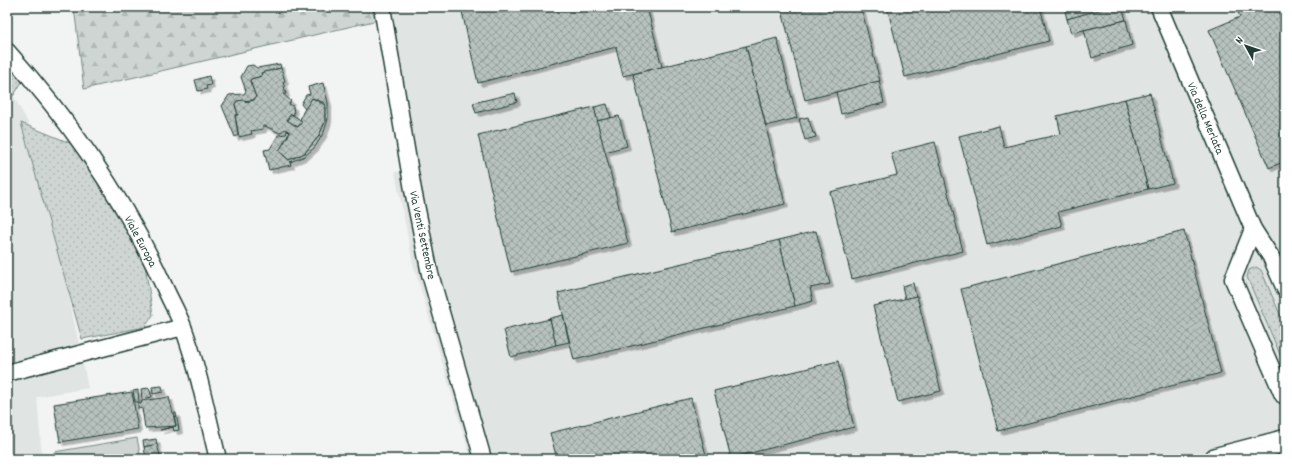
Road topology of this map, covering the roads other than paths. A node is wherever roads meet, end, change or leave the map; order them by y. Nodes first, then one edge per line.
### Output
1 (382, 7) edge
2 (1159, 7) edge
3 (7, 51) edge
4 (1253, 229) junction
5 (1285, 290) edge
6 (183, 327) junction
7 (7, 373) edge
8 (1283, 395) dead end
9 (1285, 441) edge
10 (218, 459) edge
11 (484, 459) edge
12 (1216, 459) edge

1 - 11 street, Via Venti Settembre
2 - 4 street, Via della Merlata
3 - 6 street, Viale Europa
4 - 5 street, Via della Merlata
4 - 8 street
6 - 7 street
6 - 10 street, Viale Europa
9 - 12 main road

